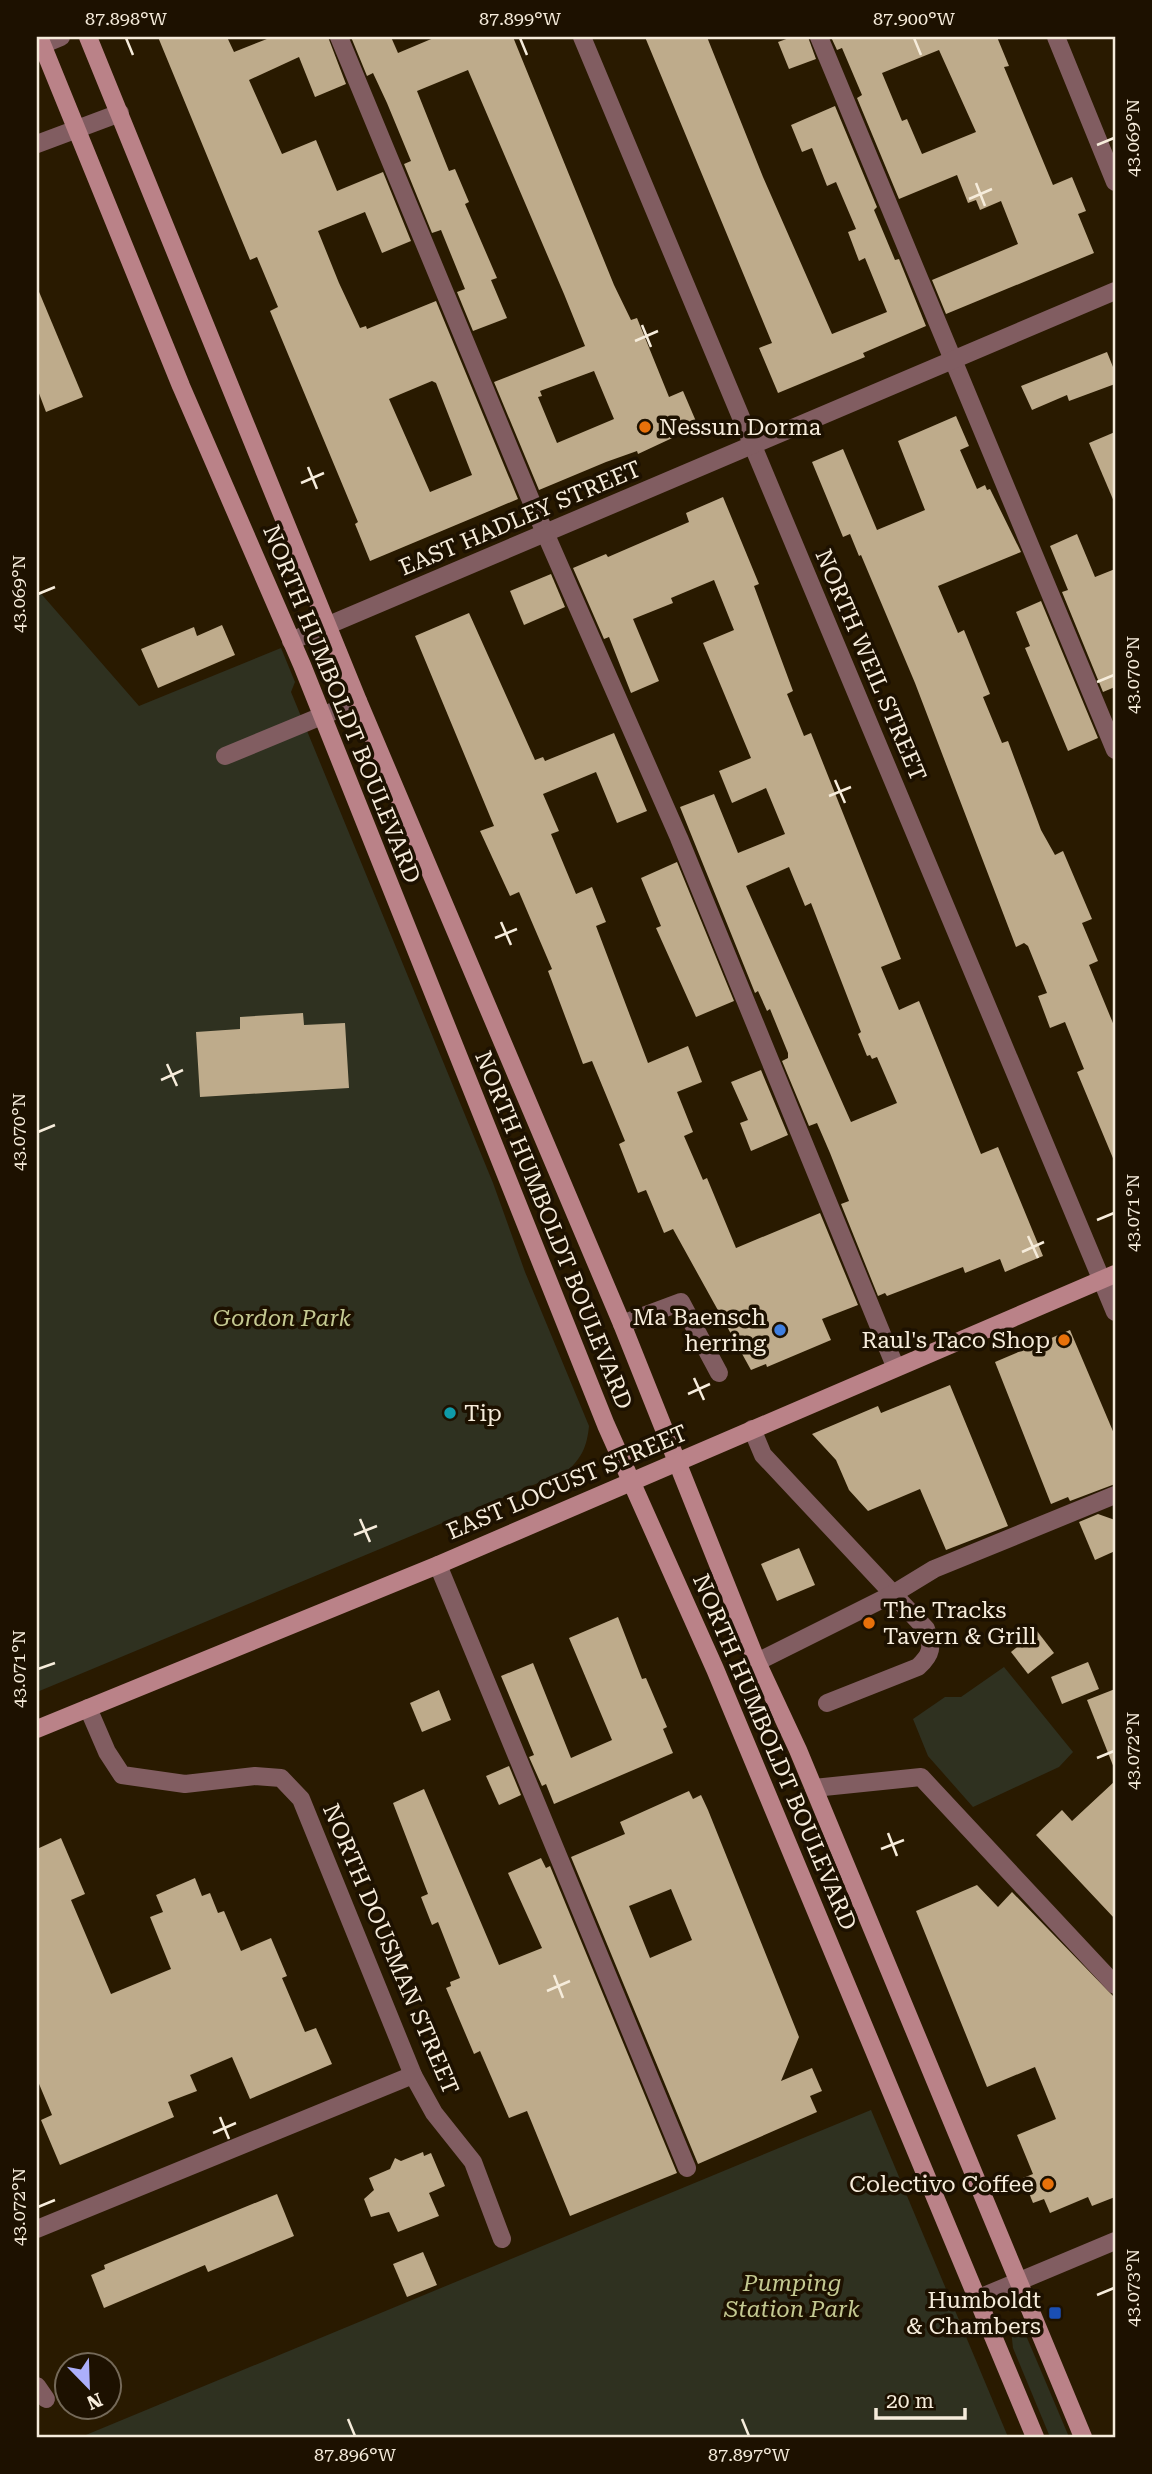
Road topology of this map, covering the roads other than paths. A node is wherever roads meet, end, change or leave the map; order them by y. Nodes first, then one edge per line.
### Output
1 (61, 37) edge
2 (88, 37) edge
3 (339, 37) edge
4 (582, 37) edge
5 (819, 37) edge
6 (1056, 37) edge
7 (39, 43) edge
8 (120, 113) junction
9 (78, 131) junction
10 (37, 144) edge
11 (1115, 182) edge
12 (1115, 291) edge
13 (952, 361) junction
14 (752, 444) junction
15 (545, 534) junction
16 (328, 627) junction
17 (291, 640) junction
18 (358, 701) junction
19 (321, 715) junction
20 (1115, 750) edge
21 (225, 756) dead end
22 (1109, 1277) edge
23 (1115, 1312) edge
24 (622, 1325) junction
25 (895, 1366) junction
26 (719, 1373) dead end
27 (752, 1429) junction
28 (676, 1462) junction
29 (631, 1482) junction
30 (1115, 1495) edge
31 (438, 1565) junction
32 (893, 1594) junction
33 (757, 1662) junction
34 (827, 1703) dead end
35 (88, 1708) junction
36 (37, 1730) edge
37 (814, 1788) junction
38 (1115, 1985) edge
39 (413, 2076) junction
40 (687, 2168) dead end
41 (37, 2229) edge
42 (502, 2239) dead end
43 (1115, 2241) edge
44 (1019, 2281) junction
45 (979, 2298) junction
46 (1035, 2437) edge
47 (1083, 2437) edge

1 - 7 street
2 - 8 main road, NORTH HUMBOLDT BOULEVARD
3 - 15 street
4 - 14 street, NORTH WEIL STREET
5 - 13 street
6 - 11 street
7 - 9 main road, NORTH HUMBOLDT BOULEVARD
8 - 9 street
8 - 16 main road, NORTH HUMBOLDT BOULEVARD
9 - 10 street
9 - 17 main road, NORTH HUMBOLDT BOULEVARD
12 - 13 street, EAST HADLEY STREET
13 - 14 street, EAST HADLEY STREET
13 - 20 street
14 - 15 street, EAST HADLEY STREET
14 - 22 street, NORTH WEIL STREET
15 - 16 street, EAST HADLEY STREET
15 - 25 street
16 - 17 street, EAST HADLEY STREET
16 - 18 main road, NORTH HUMBOLDT BOULEVARD
17 - 19 main road, NORTH HUMBOLDT BOULEVARD
18 - 19 street
18 - 24 main road, NORTH HUMBOLDT BOULEVARD
19 - 21 street
19 - 29 main road, NORTH HUMBOLDT BOULEVARD
22 - 23 street, NORTH WEIL STREET
22 - 25 main road, EAST LOCUST STREET
24 - 26 street
24 - 28 main road, NORTH HUMBOLDT BOULEVARD
25 - 27 main road, EAST LOCUST STREET
27 - 28 main road, EAST LOCUST STREET
27 - 32 street
28 - 29 main road, EAST LOCUST STREET
28 - 33 main road, NORTH HUMBOLDT BOULEVARD
29 - 31 main road, EAST LOCUST STREET
29 - 45 main road, NORTH HUMBOLDT BOULEVARD
30 - 32 street
31 - 35 main road, EAST LOCUST STREET
31 - 40 street
32 - 33 street
32 - 34 street
33 - 37 main road, NORTH HUMBOLDT BOULEVARD
35 - 36 main road, EAST LOCUST STREET
35 - 39 street, NORTH DOUSMAN STREET
37 - 38 street
37 - 44 main road, NORTH HUMBOLDT BOULEVARD
39 - 41 street
39 - 42 street, NORTH DOUSMAN STREET
43 - 44 street
44 - 45 street
44 - 47 main road, NORTH HUMBOLDT BOULEVARD
45 - 46 main road, NORTH HUMBOLDT BOULEVARD

